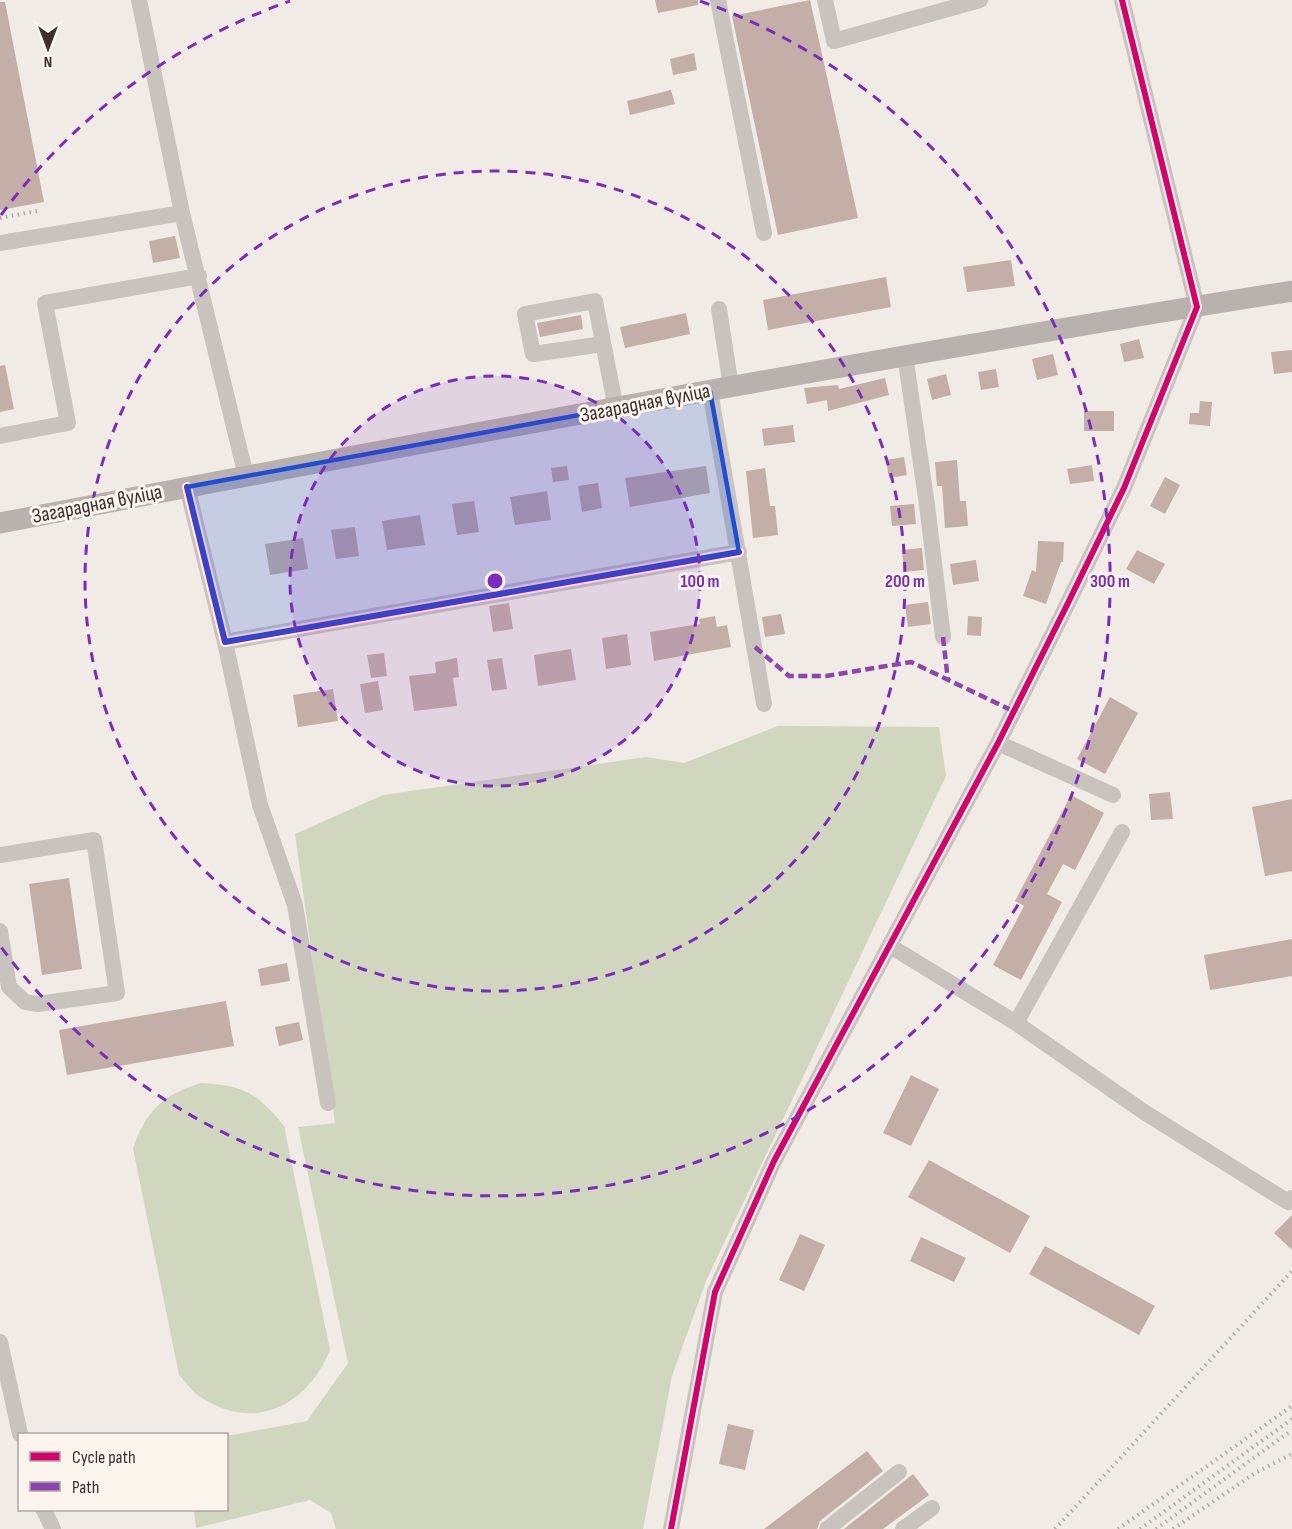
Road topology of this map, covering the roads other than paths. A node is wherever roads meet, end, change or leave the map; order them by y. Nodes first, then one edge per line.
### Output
1 (140, 0) edge
2 (718, 0) edge
3 (825, 0) edge
4 (980, 0) edge
5 (1122, 0) edge
6 (182, 213) junction
7 (765, 233) dead end
8 (0, 243) edge
9 (198, 276) junction
10 (1292, 291) edge
11 (1197, 307) junction
12 (719, 309) dead end
13 (603, 344) junction
14 (905, 355) junction
15 (731, 387) junction
16 (710, 391) junction
17 (616, 409) junction
18 (0, 436) edge
19 (246, 476) junction
20 (187, 487) junction
21 (0, 523) edge
22 (739, 552) junction
23 (943, 637) dead end
24 (225, 642) junction
25 (764, 704) dead end
26 (998, 743) junction
27 (1113, 795) dead end
28 (1122, 832) dead end
29 (0, 855) edge
30 (0, 931) edge
31 (890, 946) junction
32 (1016, 1023) junction
33 (328, 1103) dead end
34 (1292, 1198) edge
35 (0, 1342) edge
36 (20, 1433) edge
37 (898, 1472) dead end
38 (932, 1508) dead end
39 (45, 1511) edge
40 (53, 1529) edge
41 (671, 1529) edge
42 (827, 1529) edge
43 (903, 1529) edge

1 - 6 street
2 - 7 street
3 - 4 street
5 - 11 street
6 - 8 street
6 - 9 street
9 - 18 street
9 - 19 street
10 - 11 main road, Загарадная вуліца
11 - 14 main road, Загарадная вуліца
11 - 26 street
12 - 15 street
13 - 13 street
13 - 17 street
14 - 15 main road, Загарадная вуліца
14 - 23 street
15 - 16 main road, Загарадная вуліца
16 - 17 main road, Загарадная вуліца
16 - 22 street
17 - 19 main road, Загарадная вуліца
19 - 20 main road, Загарадная вуліца
20 - 21 main road, Загарадная вуліца
20 - 24 street
22 - 24 street
22 - 25 street
24 - 33 street
26 - 27 street
26 - 31 street
28 - 32 street
29 - 30 street
31 - 32 street
31 - 41 street
32 - 34 street
35 - 36 street
37 - 42 street
38 - 43 street
39 - 40 street

